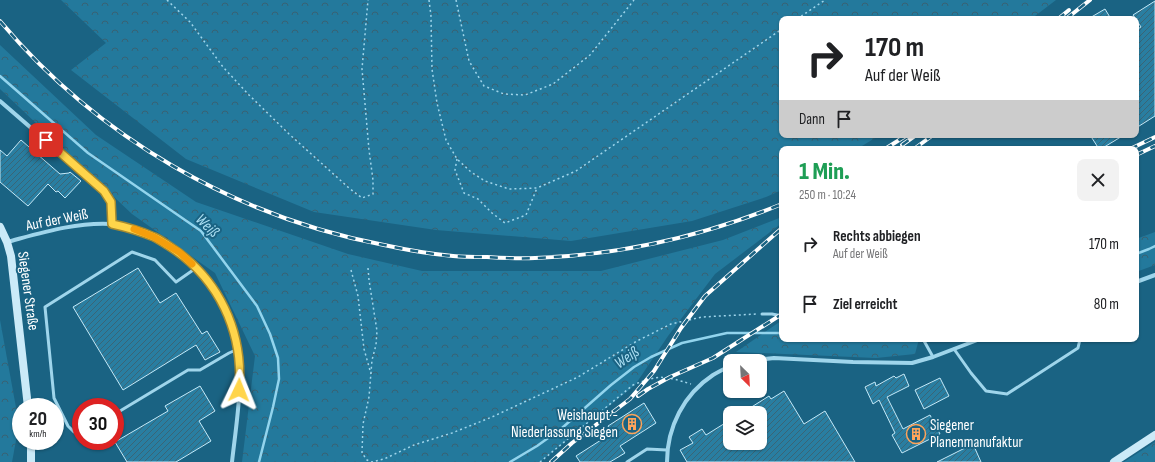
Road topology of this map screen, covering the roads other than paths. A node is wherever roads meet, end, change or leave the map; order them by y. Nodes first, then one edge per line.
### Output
1 (0, 100) edge
2 (112, 224) junction
3 (0, 227) edge
4 (7, 242) junction
5 (197, 268) junction
6 (1155, 275) edge
7 (1139, 281) edge
8 (762, 314) road end
9 (779, 315) edge
10 (925, 342) edge
11 (972, 342) edge
12 (1079, 342) edge
13 (238, 349) junction
14 (954, 349) junction
15 (933, 357) junction
16 (767, 359) edge
17 (723, 370) edge
18 (27, 398) edge
19 (124, 409) edge
20 (72, 430) edge
21 (1155, 435) edge
22 (31, 450) edge
23 (667, 450) junction
24 (31, 462) edge
25 (232, 462) edge
26 (627, 462) edge
27 (667, 462) edge
28 (1114, 462) edge

1 - 2 street
2 - 4 street, Auf der Weiß
2 - 5 street, Auf der Weiß
3 - 4 main road, Siegener Straße
4 - 18 main road, Siegener Straße
5 - 13 street, Auf der Weiß
5 - 20 lane
6 - 7 street
8 - 9 lane
10 - 15 lane
11 - 14 street
12 - 14 lane
13 - 19 lane
13 - 25 street, Auf der Weiß
14 - 15 street
15 - 16 street
17 - 23 street
21 - 28 main road
22 - 24 main road
23 - 26 lane
23 - 27 street

